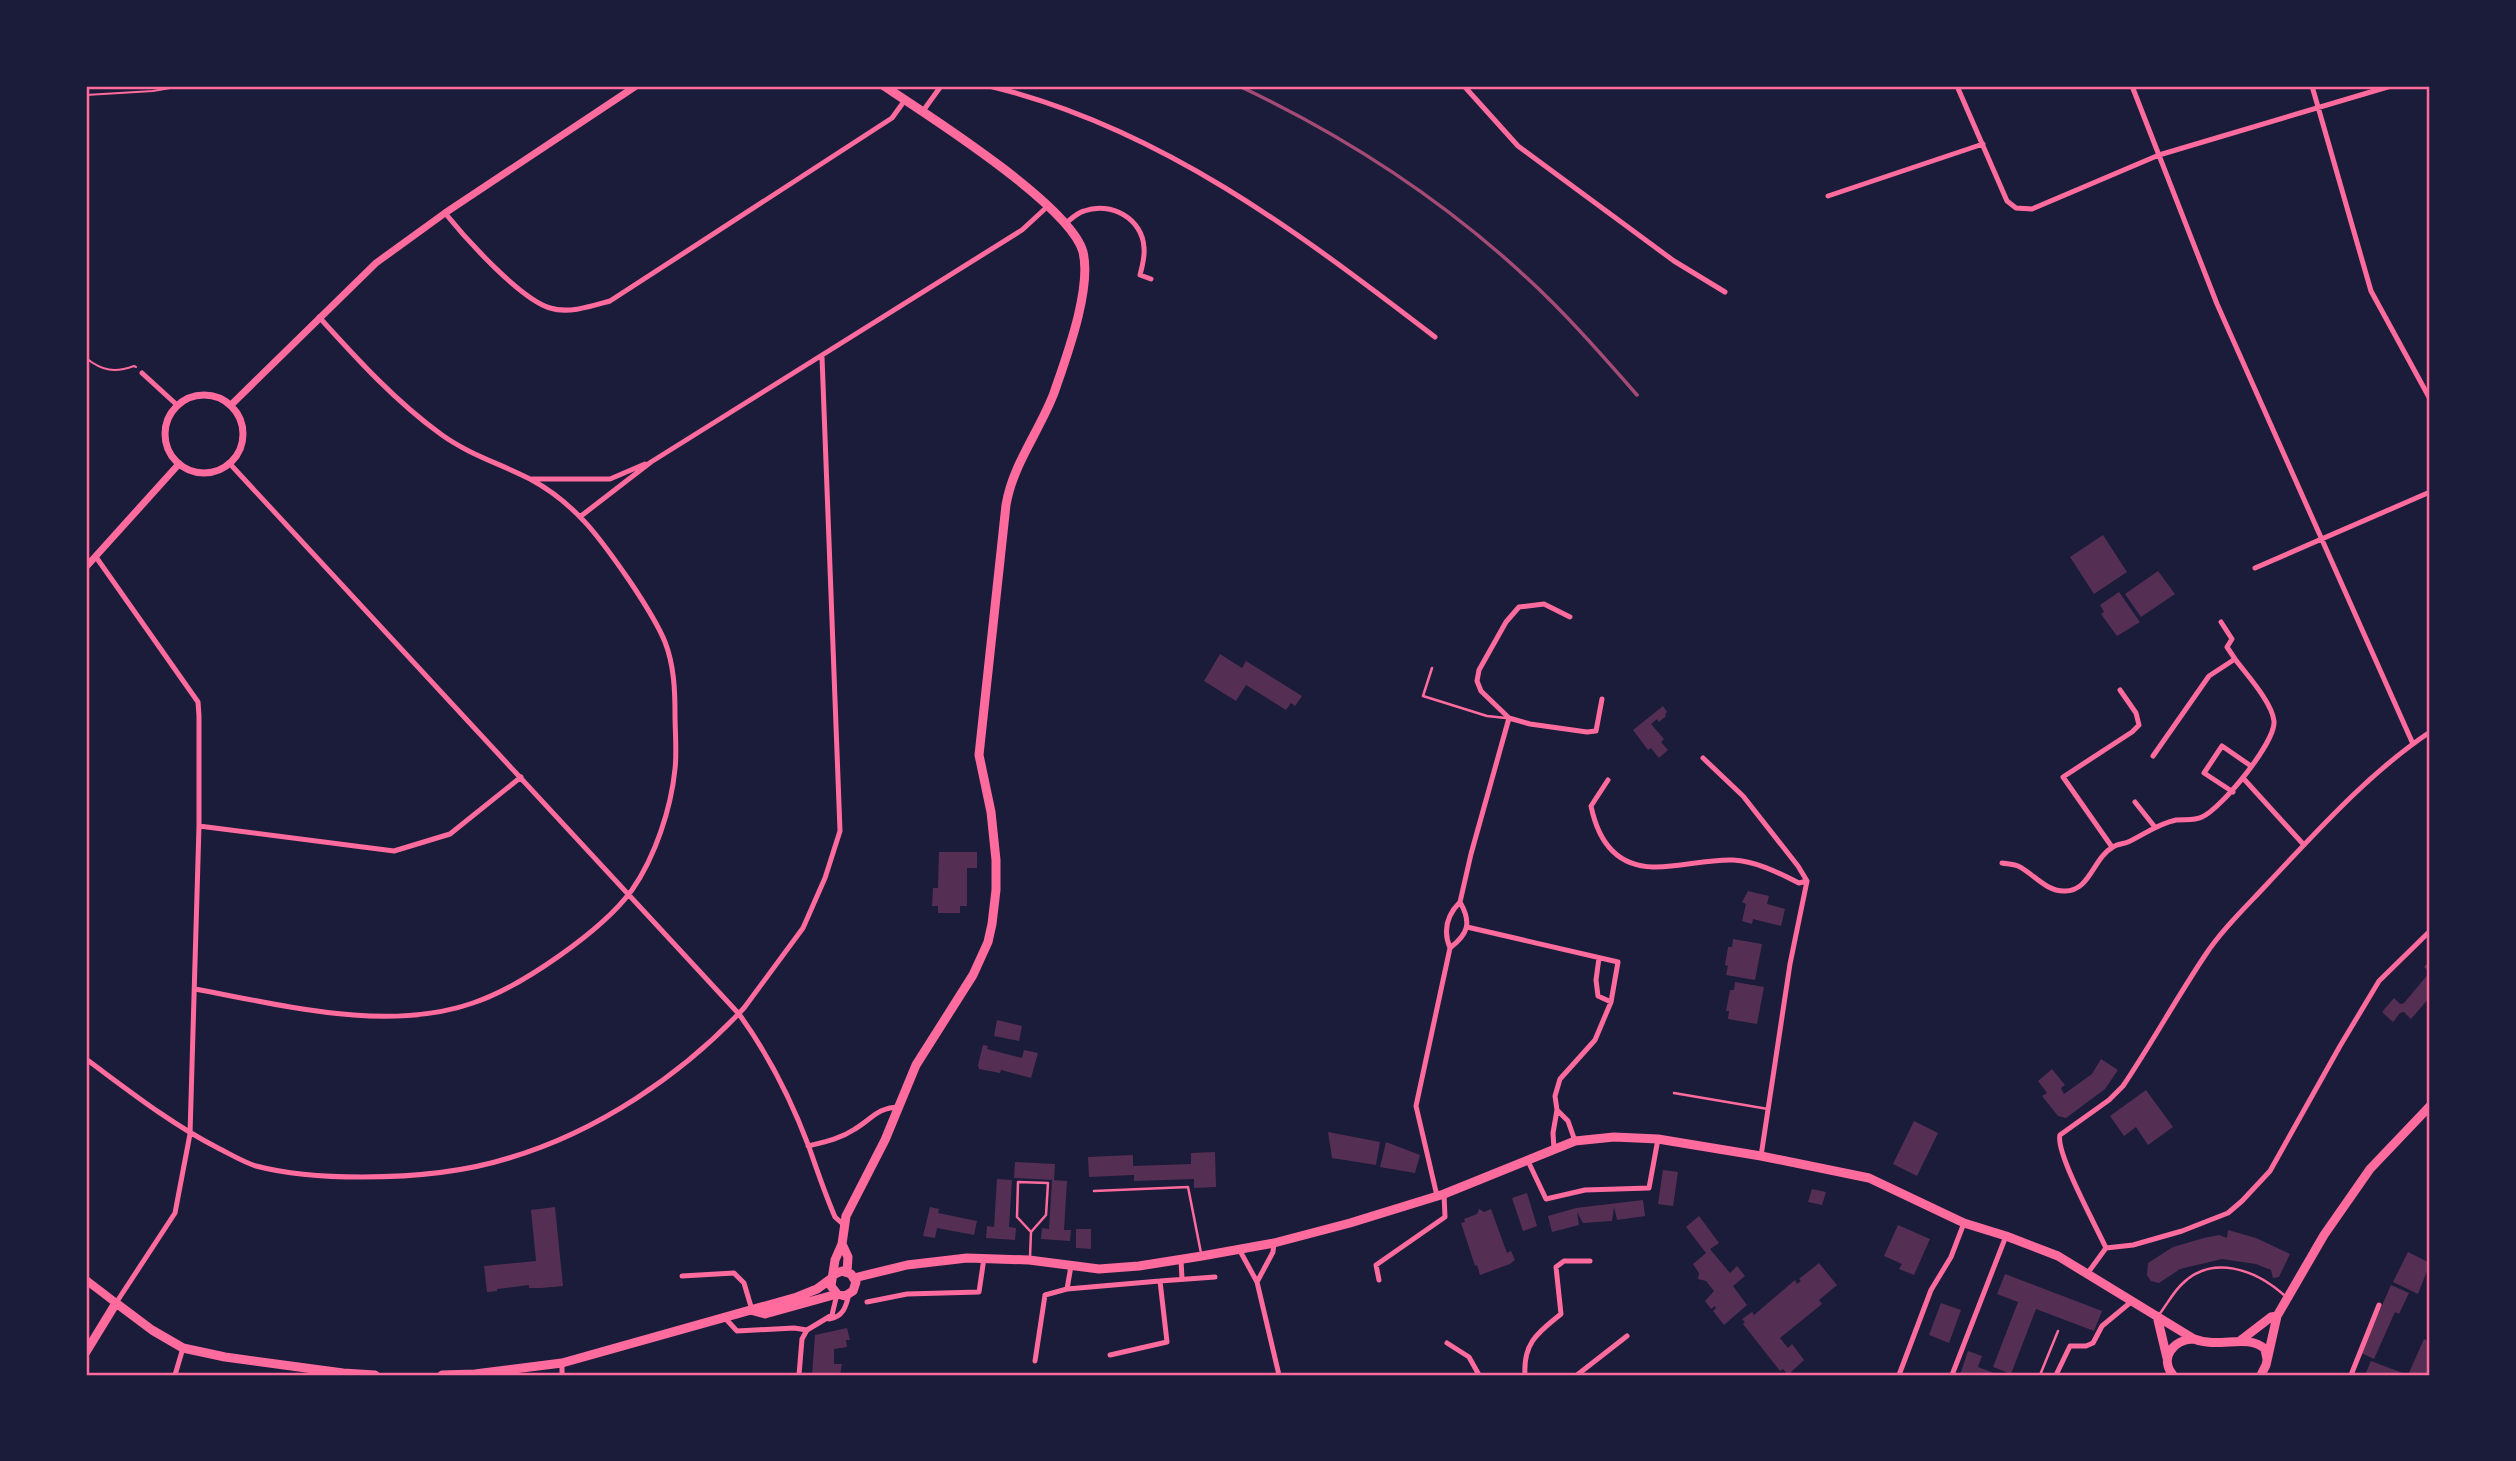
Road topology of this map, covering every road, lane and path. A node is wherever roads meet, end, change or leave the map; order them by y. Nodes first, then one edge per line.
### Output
1 (182, 86) edge
2 (636, 86) edge
3 (884, 86) edge
4 (942, 86) edge
5 (989, 86) edge
6 (1464, 86) edge
7 (1956, 86) edge
8 (2132, 86) edge
9 (2312, 86) edge
10 (2391, 86) edge
11 (86, 95) edge
12 (905, 100) junction
13 (2317, 107) junction
14 (923, 111) junction
15 (1983, 144) junction
16 (2160, 155) junction
17 (1828, 196) dead end
18 (1048, 206) junction
19 (445, 213) junction
20 (1066, 223) junction
21 (1151, 279) dead end
22 (1725, 292) dead end
23 (319, 317) junction
24 (1435, 337) dead end
25 (822, 357) junction
26 (86, 358) edge
27 (134, 366) dead end
28 (142, 373) dead end
29 (2430, 399) edge
30 (177, 405) junction
31 (231, 405) junction
32 (651, 462) junction
33 (178, 465) junction
34 (230, 465) junction
35 (529, 479) junction
36 (2430, 492) edge
37 (581, 516) junction
38 (2323, 540) junction
39 (96, 557) junction
40 (86, 567) edge
41 (2255, 568) dead end
42 (1570, 617) dead end
43 (2221, 622) dead end
44 (2235, 659) junction
45 (1432, 668) dead end
46 (2120, 690) dead end
47 (1602, 699) dead end
48 (1509, 718) junction
49 (2430, 732) edge
50 (2413, 744) junction
51 (2152, 756) dead end
52 (1703, 758) dead end
53 (2251, 766) junction
54 (521, 777) junction
55 (2243, 778) junction
56 (1608, 780) dead end
57 (2232, 792) junction
58 (2135, 802) dead end
59 (199, 826) junction
60 (2154, 827) junction
61 (2304, 845) junction
62 (2112, 847) junction
63 (2002, 863) dead end
64 (1807, 881) junction
65 (629, 893) junction
66 (1460, 902) junction
67 (1467, 927) junction
68 (2430, 930) edge
69 (1450, 948) junction
70 (1599, 958) junction
71 (195, 989) junction
72 (1611, 1002) junction
73 (739, 1014) junction
74 (86, 1059) edge
75 (1674, 1093) dead end
76 (2430, 1105) edge
77 (898, 1107) junction
78 (1768, 1109) junction
79 (1557, 1110) junction
80 (190, 1134) junction
81 (1658, 1139) junction
82 (1575, 1141) junction
83 (808, 1146) junction
84 (1555, 1149) junction
85 (1761, 1156) junction
86 (1527, 1159) junction
87 (1094, 1191) dead end
88 (1441, 1195) junction
89 (1964, 1223) junction
90 (844, 1225) junction
91 (1031, 1232) junction
92 (2006, 1236) junction
93 (1274, 1243) junction
94 (842, 1244) junction
95 (2106, 1248) junction
96 (1239, 1249) junction
97 (1202, 1256) junction
98 (984, 1258) junction
99 (1029, 1260) junction
100 (1181, 1260) junction
101 (1590, 1261) dead end
102 (1071, 1266) junction
103 (2087, 1274) junction
104 (851, 1275) junction
105 (682, 1276) dead end
106 (832, 1277) junction
107 (1215, 1277) dead end
108 (1182, 1279) junction
109 (86, 1280) edge
110 (1379, 1280) dead end
111 (1160, 1281) junction
112 (1257, 1282) junction
113 (1067, 1289) junction
114 (836, 1294) junction
115 (849, 1294) junction
116 (2287, 1298) junction
117 (2131, 1302) junction
118 (116, 1303) junction
119 (867, 1303) dead end
120 (2379, 1305) dead end
121 (752, 1310) junction
122 (2157, 1316) junction
123 (2277, 1316) junction
124 (724, 1317) junction
125 (825, 1319) junction
126 (807, 1330) junction
127 (2057, 1331) dead end
128 (1627, 1336) dead end
129 (2194, 1339) junction
130 (2240, 1341) junction
131 (1447, 1343) dead end
132 (183, 1348) junction
133 (86, 1352) edge
134 (1110, 1355) dead end
135 (1035, 1361) dead end
136 (562, 1363) junction
137 (2267, 1367) edge
138 (2168, 1370) edge
139 (175, 1375) edge
140 (375, 1375) edge
141 (442, 1375) edge
142 (562, 1375) edge
143 (799, 1375) edge
144 (1279, 1375) edge
145 (1479, 1375) edge
146 (1525, 1375) edge
147 (1577, 1375) edge
148 (1899, 1375) edge
149 (1952, 1375) edge
150 (2040, 1375) edge
151 (2056, 1375) edge
152 (2260, 1375) edge
153 (2351, 1375) edge

1 - 11 path
2 - 19 street
3 - 12 main road
4 - 14 street
5 - 24 street
6 - 22 street
7 - 15 street
8 - 16 street
9 - 13 street
10 - 13 street
12 - 14 main road
12 - 19 street
13 - 16 street
13 - 29 street
14 - 18 main road
15 - 16 street
15 - 17 street
16 - 38 street
18 - 20 main road
18 - 25 street
19 - 23 street
20 - 21 street
20 - 77 main road
23 - 31 street
23 - 35 street
25 - 32 street
25 - 73 street
26 - 27 path
28 - 30 street
30 - 31 street
30 - 33 street
31 - 34 street
32 - 35 street
32 - 37 street
33 - 34 street
33 - 39 street
34 - 54 street
35 - 37 street
36 - 38 street
37 - 65 street
38 - 41 street
38 - 50 street
39 - 40 street
39 - 59 street
42 - 48 street
43 - 44 street
44 - 51 street
44 - 53 street
45 - 48 lane
46 - 62 street
47 - 48 street
48 - 66 street
49 - 50 street
50 - 61 street
52 - 64 street
53 - 55 street
53 - 57 street
54 - 59 street
54 - 65 street
55 - 57 street
55 - 61 street
56 - 64 street
57 - 60 street
58 - 60 street
59 - 71 street
60 - 62 street
61 - 95 street
62 - 63 street
64 - 78 street
65 - 71 street
65 - 73 street
66 - 67 street
66 - 69 street
67 - 69 street
67 - 70 street
68 - 95 street
69 - 88 street
70 - 72 street
70 - 72 street
71 - 80 street
72 - 79 street
73 - 80 street
73 - 83 street
74 - 80 street
75 - 78 lane
76 - 116 main road
77 - 83 street
77 - 90 main road
78 - 85 street
79 - 82 street
79 - 84 street
80 - 118 street
81 - 82 main road
81 - 85 main road
81 - 86 street
82 - 84 main road
83 - 90 street
84 - 86 main road
85 - 89 main road
86 - 88 main road
87 - 97 lane
88 - 93 main road
88 - 110 street
89 - 92 main road
89 - 148 street
90 - 94 main road
91 - 91 lane
91 - 99 lane
92 - 103 main road
92 - 149 street
93 - 96 main road
93 - 112 street
94 - 104 main road
94 - 106 main road
95 - 103 street
96 - 97 main road
96 - 112 street
97 - 100 main road
98 - 99 main road
98 - 104 main road
98 - 119 street
99 - 102 main road
100 - 102 main road
100 - 108 street
101 - 146 street
102 - 113 street
103 - 117 main road
104 - 106 main road
104 - 115 main road
105 - 121 street
106 - 114 main road
106 - 121 main road
107 - 108 street
108 - 111 street
109 - 118 main road
111 - 113 street
111 - 134 street
112 - 144 street
113 - 135 street
114 - 115 main road
114 - 121 main road
114 - 125 street
115 - 125 street
116 - 122 lane
116 - 123 main road
117 - 122 main road
117 - 151 street
118 - 132 main road
118 - 133 main road
120 - 153 street
121 - 124 main road
122 - 129 main road
122 - 138 main road
123 - 130 main road
123 - 137 main road
124 - 126 street
124 - 136 main road
125 - 126 street
126 - 143 street
127 - 150 lane
128 - 147 street
129 - 130 main road
129 - 138 main road
130 - 137 main road
131 - 145 street
132 - 139 street
132 - 140 main road
136 - 141 main road
136 - 142 street
137 - 152 main road

